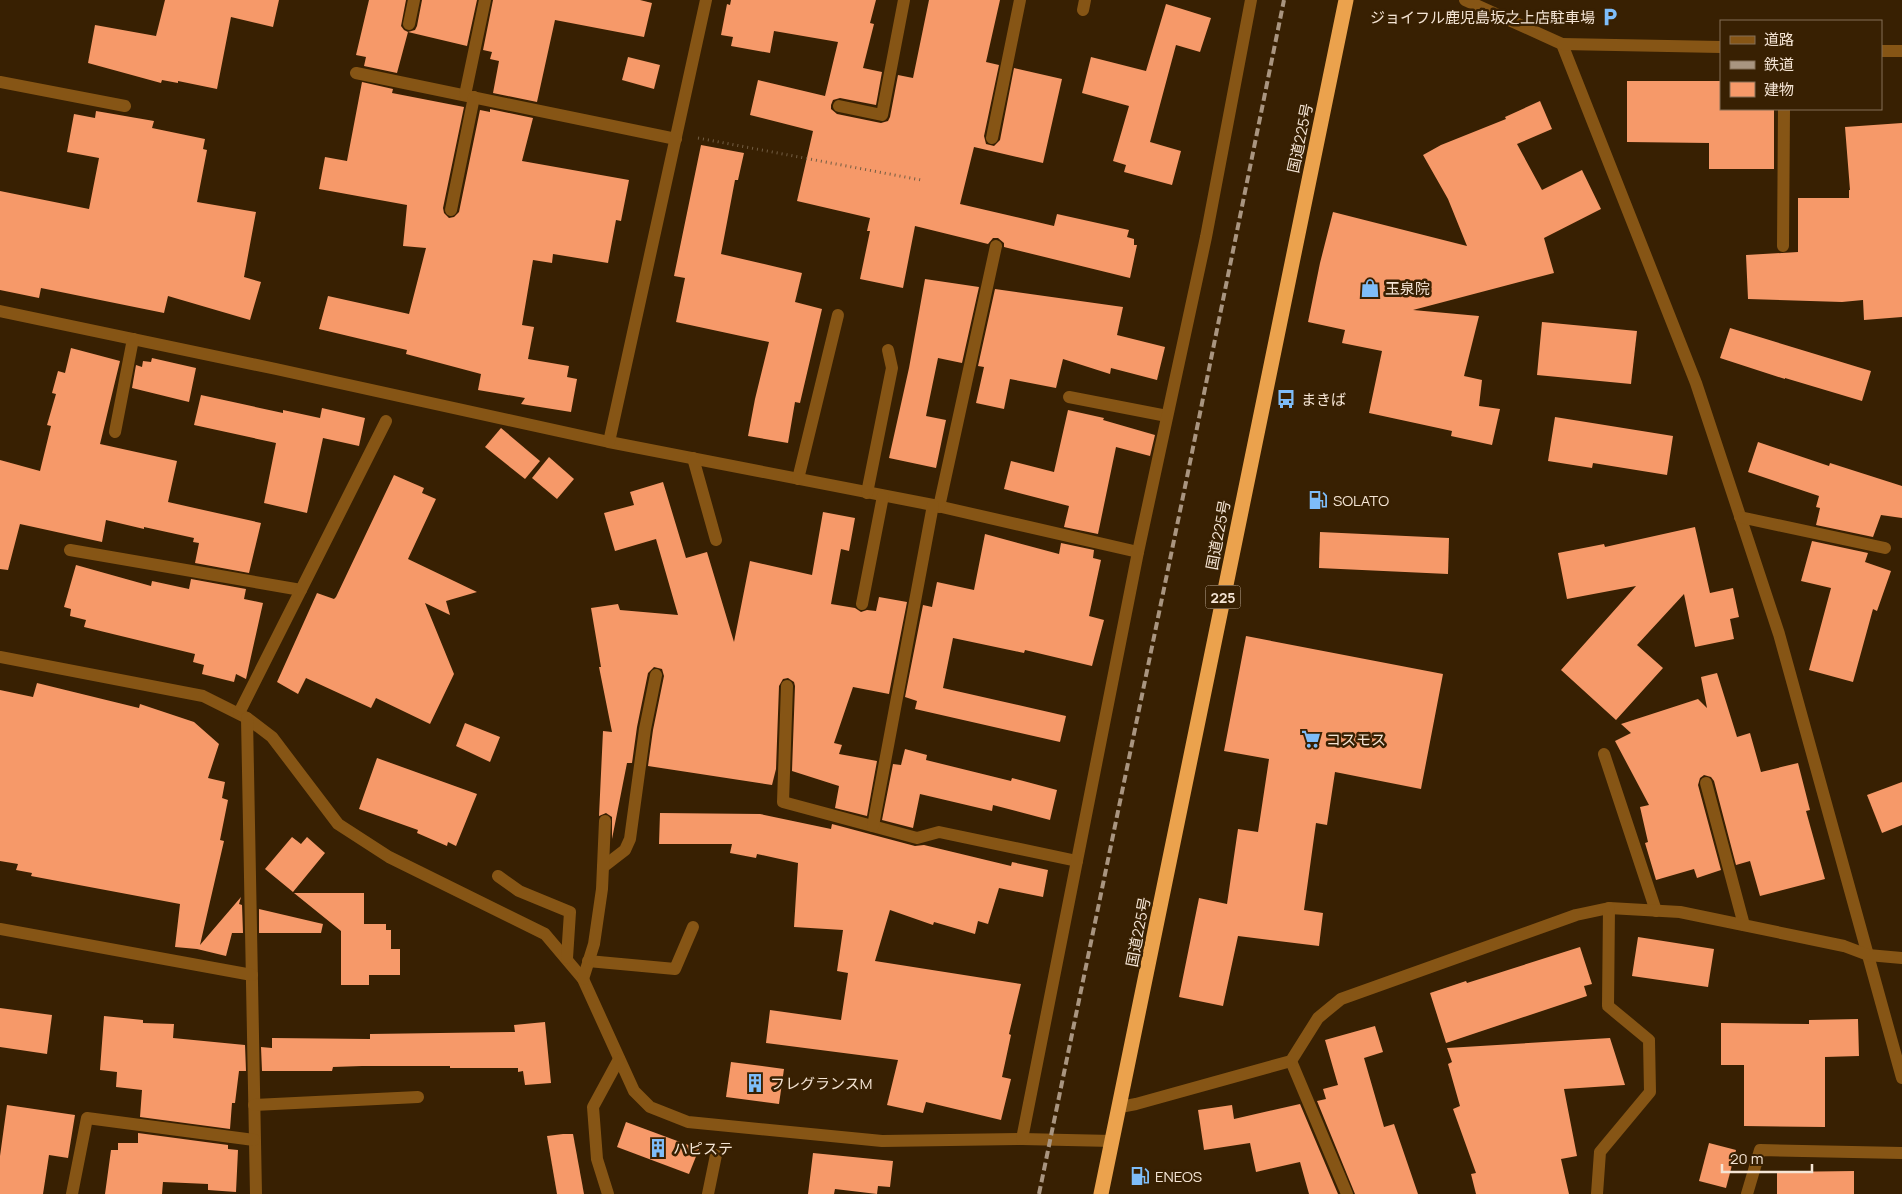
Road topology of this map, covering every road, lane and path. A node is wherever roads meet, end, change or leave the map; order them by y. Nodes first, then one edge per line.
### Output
1 (414, 0) edge
2 (484, 0) edge
3 (706, 0) edge
4 (904, 0) edge
5 (1020, 0) edge
6 (1251, 0) edge
7 (1346, 0) edge
8 (1465, 0) edge
9 (409, 24) dead end
10 (1562, 44) junction
11 (1720, 47) edge
12 (1882, 51) edge
13 (1902, 51) edge
14 (356, 73) dead end
15 (0, 82) edge
16 (469, 96) junction
17 (125, 106) dead end
18 (839, 106) dead end
19 (1784, 110) edge
20 (992, 138) dead end
21 (676, 139) junction
22 (921, 180) dead end
23 (450, 210) dead end
24 (996, 246) dead end
25 (1783, 246) dead end
26 (0, 311) edge
27 (838, 315) dead end
28 (133, 339) junction
29 (888, 350) dead end
30 (1069, 397) dead end
31 (1167, 416) junction
32 (386, 421) dead end
33 (115, 432) dead end
34 (609, 442) junction
35 (693, 458) junction
36 (798, 479) junction
37 (867, 493) junction
38 (883, 496) junction
39 (936, 506) junction
40 (1740, 517) junction
41 (716, 540) dead end
42 (1885, 548) dead end
43 (70, 550) dead end
44 (1138, 552) junction
45 (301, 590) junction
46 (862, 604) dead end
47 (0, 656) edge
48 (656, 675) dead end
49 (787, 686) dead end
50 (243, 716) junction
51 (1604, 754) dead end
52 (1706, 783) dead end
53 (605, 821) dead end
54 (873, 826) junction
55 (1077, 861) junction
56 (603, 867) junction
57 (498, 876) dead end
58 (1609, 908) junction
59 (1656, 911) junction
60 (1744, 925) junction
61 (693, 927) dead end
62 (0, 929) edge
63 (1868, 955) junction
64 (567, 958) junction
65 (1902, 958) edge
66 (588, 961) junction
67 (252, 975) junction
68 (583, 979) junction
69 (619, 1059) junction
70 (1291, 1061) junction
71 (1902, 1078) edge
72 (418, 1097) dead end
73 (254, 1105) junction
74 (1120, 1107) junction
75 (1022, 1139) junction
76 (254, 1140) junction
77 (1112, 1141) junction
78 (1902, 1153) edge
79 (716, 1155) dead end
80 (72, 1194) edge
81 (256, 1194) edge
82 (608, 1194) edge
83 (708, 1194) edge
84 (1101, 1194) edge
85 (1347, 1194) edge
86 (1597, 1194) edge
87 (1747, 1194) edge

1 - 9 street
2 - 16 street
3 - 21 street
4 - 18 street
5 - 20 street
6 - 31 street
7 - 74 highway, 国道225号 / 225
8 - 10 street
10 - 11 street
10 - 40 street
12 - 13 street
14 - 16 street
15 - 17 street
16 - 21 street
16 - 23 street
19 - 25 street
21 - 22 path
21 - 34 street
24 - 39 street
26 - 28 street
27 - 36 street
28 - 33 street
28 - 34 street
29 - 37 street
30 - 31 street
31 - 44 street
32 - 45 street
34 - 35 street
35 - 36 street
35 - 41 street
36 - 37 street
37 - 38 street
38 - 39 street
38 - 46 street
39 - 44 street
39 - 54 street
40 - 42 street
40 - 63 street
43 - 45 street
44 - 55 street
45 - 50 street
47 - 50 street
48 - 56 street
49 - 54 street
50 - 64 street
50 - 67 street
51 - 59 street
52 - 60 street
53 - 56 street
54 - 55 street
55 - 75 street
56 - 66 street
57 - 64 street
58 - 59 street
58 - 70 street
58 - 86 street
59 - 60 street
60 - 63 street
61 - 66 street
62 - 67 street
63 - 65 street
63 - 71 street
64 - 68 street
66 - 68 street
67 - 73 street
68 - 69 street
69 - 75 street
69 - 82 street
70 - 74 street
70 - 85 street
72 - 73 street
73 - 76 street
74 - 77 highway, 国道225号 / 225
75 - 77 street
76 - 80 street
76 - 81 street
77 - 84 highway, 国道225号 / 225
78 - 87 street
79 - 83 street

